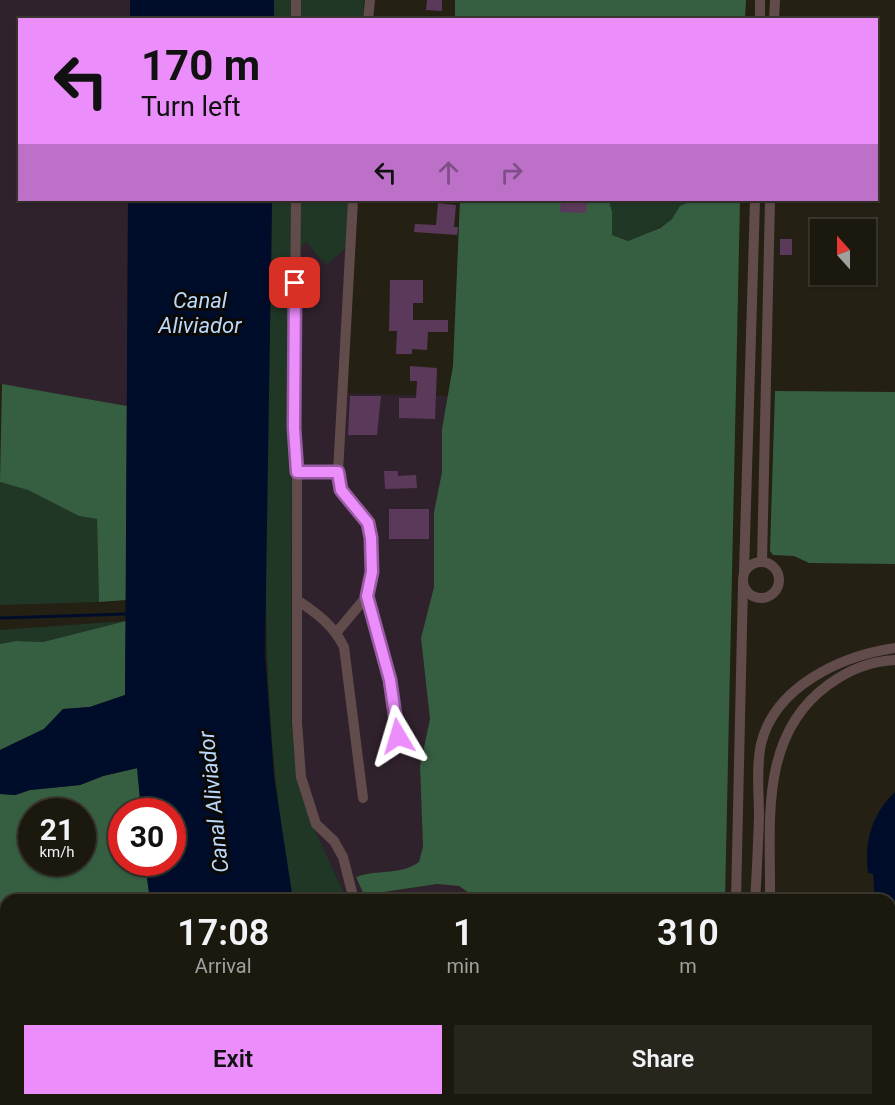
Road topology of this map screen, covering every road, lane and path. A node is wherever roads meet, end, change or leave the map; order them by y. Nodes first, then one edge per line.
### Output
1 (296, 0) edge
2 (370, 0) edge
3 (760, 0) edge
4 (775, 0) edge
5 (296, 18) edge
6 (369, 18) edge
7 (760, 18) edge
8 (774, 18) edge
9 (296, 201) edge
10 (353, 201) edge
11 (755, 201) edge
12 (770, 201) edge
13 (753, 264) junction
14 (769, 265) junction
15 (297, 472) junction
16 (338, 472) junction
17 (762, 562) junction
18 (744, 572) junction
19 (743, 584) junction
20 (367, 596) junction
21 (297, 600) junction
22 (336, 633) junction
23 (895, 648) edge
24 (895, 660) edge
25 (796, 691) junction
26 (807, 704) junction
27 (769, 723) junction
28 (785, 735) junction
29 (390, 748) dead end
30 (363, 798) dead end
31 (352, 894) edge
32 (736, 894) edge
33 (755, 894) edge
34 (770, 894) edge

1 - 5 street
2 - 6 street
3 - 7 street
4 - 8 street
9 - 15 street
10 - 16 street
11 - 13 street
12 - 14 street
13 - 14 street
13 - 18 street
14 - 17 street
15 - 16 street
15 - 21 street
16 - 20 street
17 - 18 street
17 - 19 street
18 - 19 street
19 - 32 street
20 - 22 street
20 - 29 street
21 - 22 street
21 - 31 street
22 - 30 street
23 - 25 street
24 - 26 street
25 - 26 street
25 - 27 street
26 - 28 street
27 - 28 street
27 - 33 street
28 - 34 street

